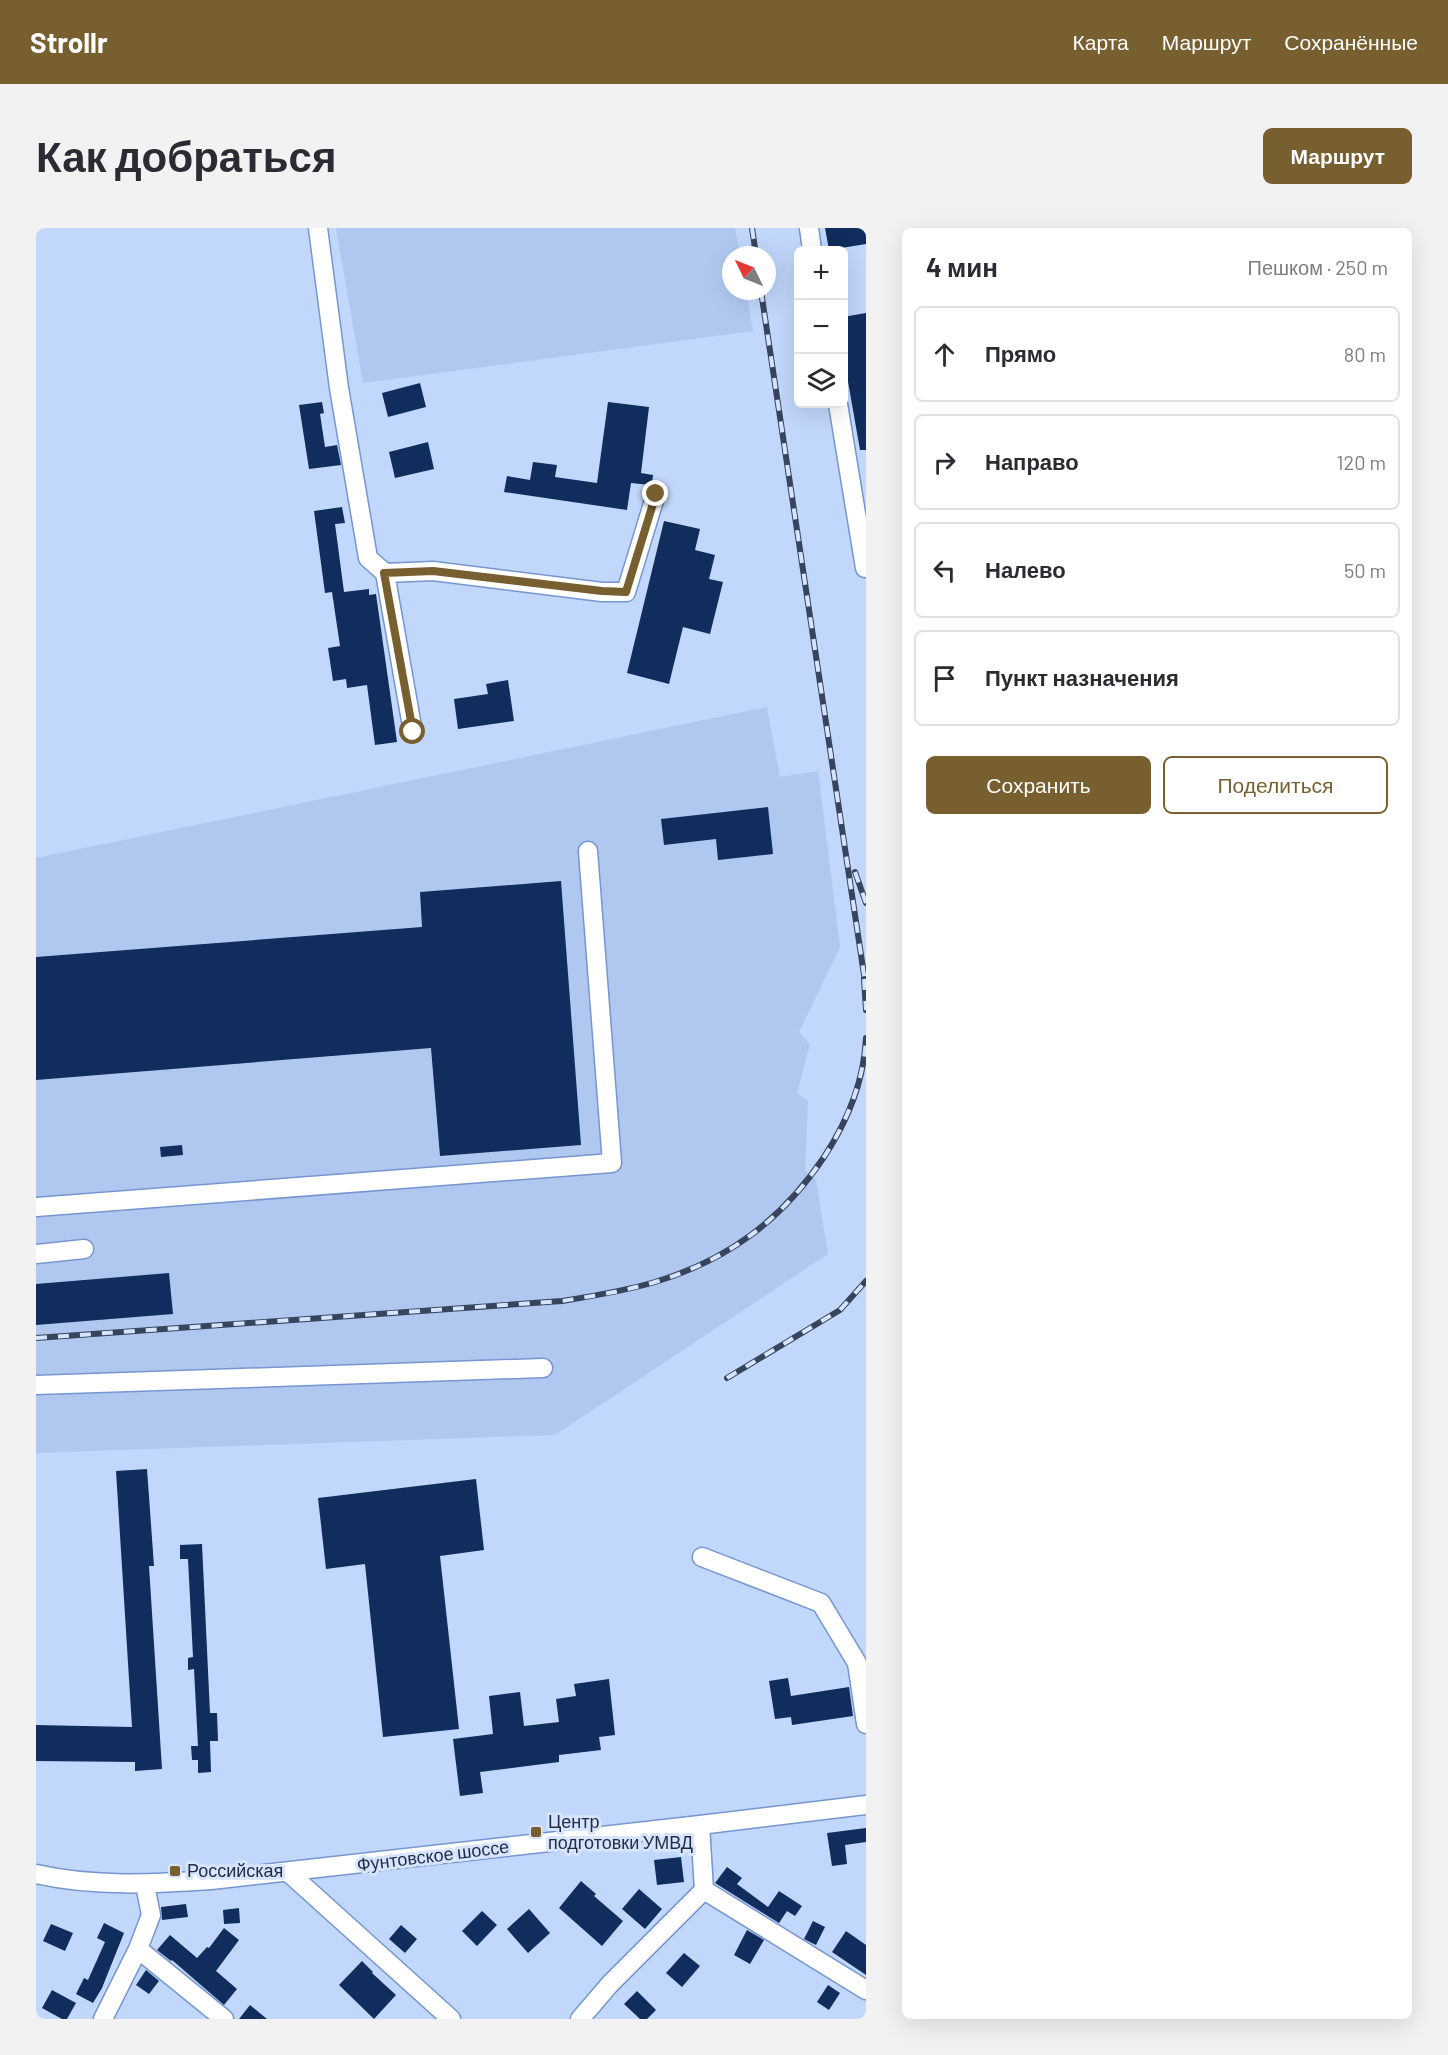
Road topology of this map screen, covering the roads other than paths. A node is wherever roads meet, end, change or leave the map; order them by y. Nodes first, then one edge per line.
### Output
1 (318, 228) edge
2 (808, 228) edge
3 (811, 246) edge
4 (839, 408) edge
5 (656, 494) dead end
6 (865, 568) edge
7 (384, 573) junction
8 (413, 732) dead end
9 (588, 851) dead end
10 (36, 1207) edge
11 (84, 1249) dead end
12 (36, 1254) edge
13 (543, 1368) dead end
14 (36, 1385) edge
15 (702, 1557) dead end
16 (866, 1724) edge
17 (866, 1805) edge
18 (700, 1825) junction
19 (288, 1872) junction
20 (36, 1874) edge
21 (145, 1885) junction
22 (704, 1890) junction
23 (138, 1949) junction
24 (866, 1990) edge
25 (103, 2019) edge
26 (224, 2019) edge
27 (451, 2019) edge
28 (580, 2019) edge

1 - 7 street
2 - 3 street
4 - 6 street
5 - 7 street
7 - 8 street
9 - 10 street
11 - 12 street
13 - 14 street
15 - 16 street
17 - 18 street, Фунтовское шоссе
18 - 19 street, Фунтовское шоссе
18 - 22 street
19 - 21 street, Фунтовское шоссе
19 - 27 street
20 - 21 street, Фунтовское шоссе
21 - 23 street
22 - 24 street
22 - 28 street
23 - 25 street
23 - 26 street

